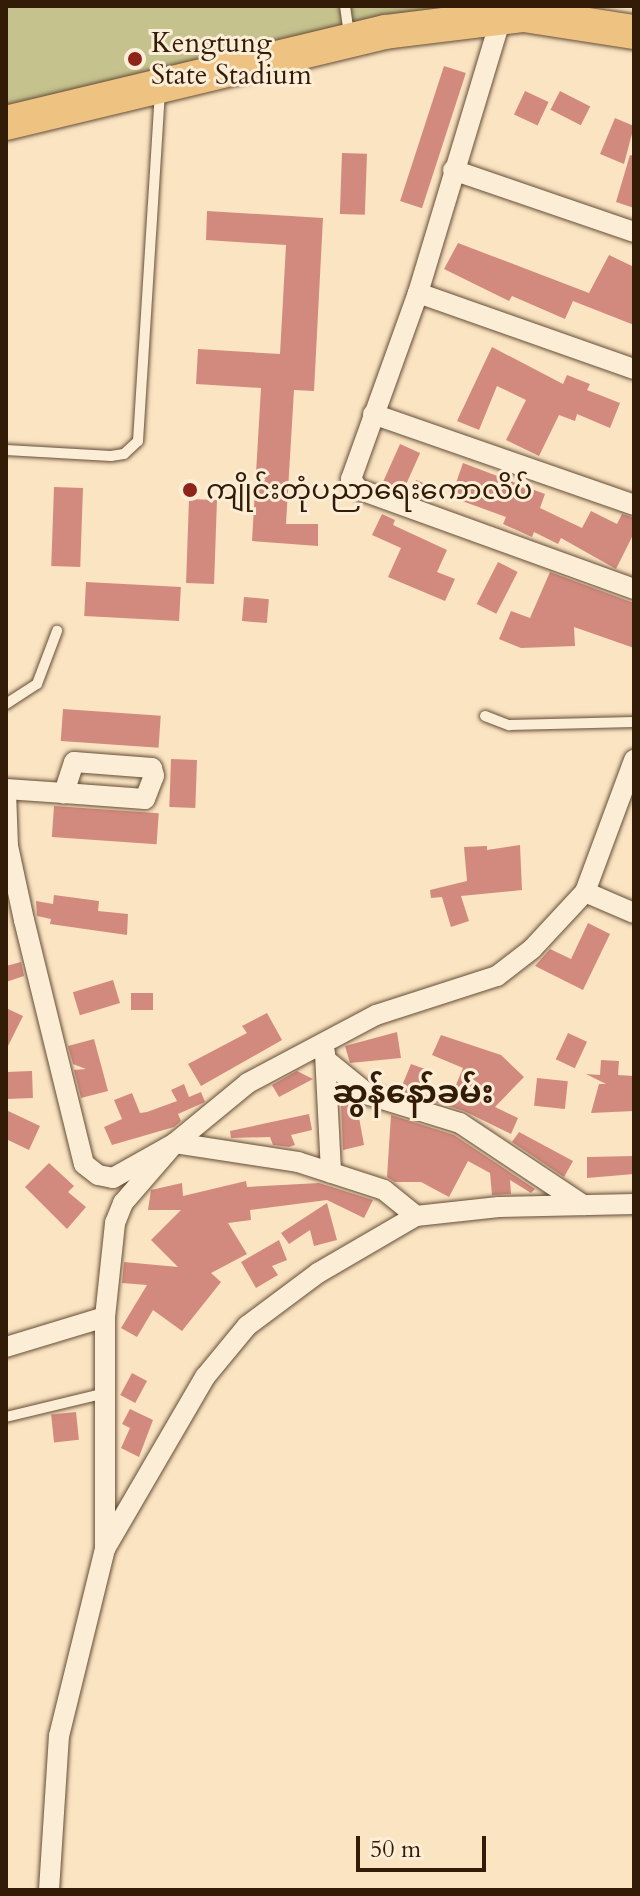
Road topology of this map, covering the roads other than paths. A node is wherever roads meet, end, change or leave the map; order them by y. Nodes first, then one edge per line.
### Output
1 (345, 6) edge
2 (517, 13) edge
3 (634, 32) edge
4 (350, 40) junction
5 (160, 84) junction
6 (6, 123) edge
7 (453, 170) junction
8 (634, 232) edge
9 (418, 293) junction
10 (634, 369) edge
11 (373, 414) junction
12 (6, 450) edge
13 (634, 505) edge
14 (634, 589) edge
15 (57, 631) dead end
16 (6, 704) edge
17 (485, 716) dead end
18 (634, 722) edge
19 (634, 760) edge
20 (6, 790) edge
21 (64, 793) dead end
22 (585, 892) junction
23 (634, 913) edge
24 (325, 1051) junction
25 (175, 1143) junction
26 (331, 1173) junction
27 (634, 1204) edge
28 (583, 1205) junction
29 (416, 1216) junction
30 (105, 1317) junction
31 (6, 1347) edge
32 (105, 1393) junction
33 (6, 1417) edge
34 (105, 1549) junction
35 (49, 1890) edge

1 - 4 lane
2 - 3 highway
2 - 4 highway
2 - 7 street
4 - 5 highway
5 - 6 highway
5 - 12 lane
7 - 8 street
7 - 9 street
9 - 10 street
9 - 11 street
11 - 13 street
11 - 14 street
15 - 16 lane
17 - 18 lane
19 - 22 street
20 - 21 street
20 - 25 street
22 - 23 street
22 - 24 street
24 - 25 street
24 - 26 street
24 - 28 street
25 - 26 street
25 - 30 street
26 - 29 street
27 - 28 street
28 - 29 street
29 - 34 street
30 - 31 street
30 - 32 street
32 - 33 lane
32 - 34 street
34 - 35 street

